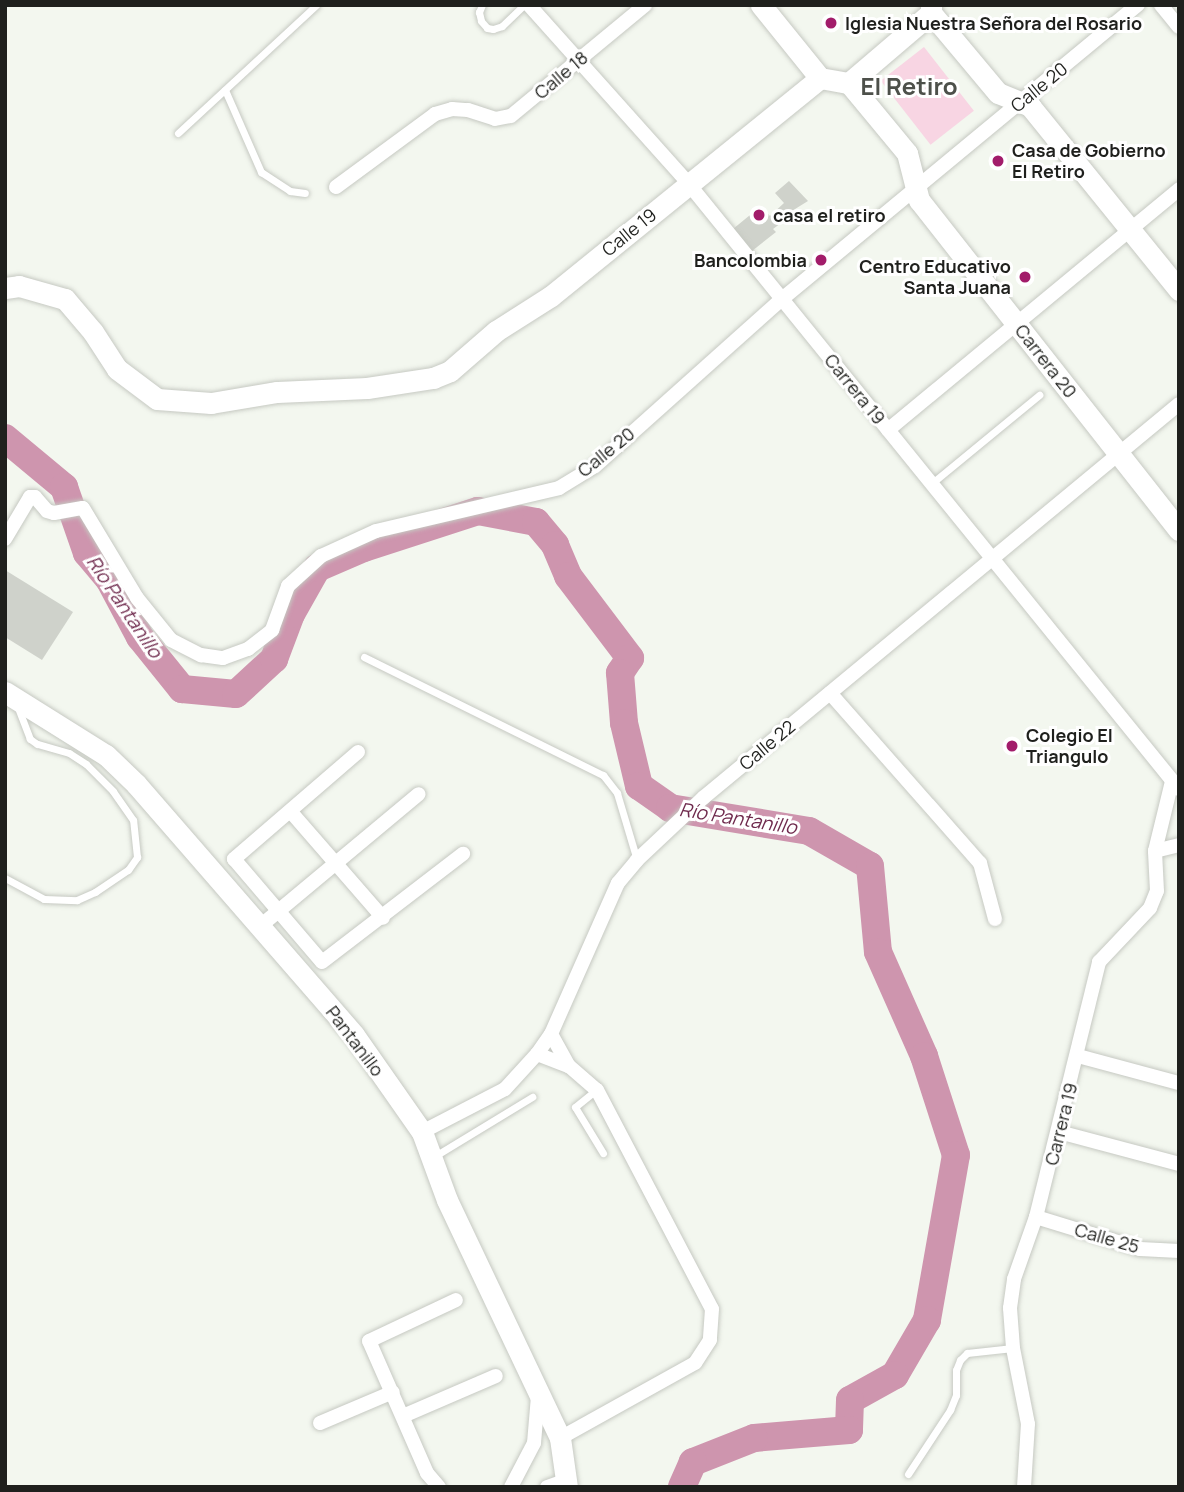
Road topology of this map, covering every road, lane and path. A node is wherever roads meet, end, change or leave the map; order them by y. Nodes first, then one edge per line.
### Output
1 (316, 5) edge
2 (482, 5) edge
3 (527, 5) edge
4 (645, 5) edge
5 (761, 5) edge
6 (1138, 5) edge
7 (1161, 5) edge
8 (931, 9) edge
9 (1179, 27) edge
10 (578, 60) junction
11 (820, 78) junction
12 (849, 83) junction
13 (225, 90) junction
14 (1019, 103) junction
15 (178, 133) dead end
16 (688, 183) junction
17 (336, 187) dead end
18 (1179, 189) edge
19 (915, 190) junction
20 (305, 193) dead end
21 (1130, 229) junction
22 (5, 288) edge
23 (1179, 290) edge
24 (782, 299) junction
25 (1016, 323) junction
26 (1039, 395) dead end
27 (1179, 404) edge
28 (888, 429) junction
29 (1119, 454) junction
30 (931, 483) junction
31 (1179, 530) edge
32 (5, 539) edge
33 (992, 559) junction
34 (364, 657) dead end
35 (830, 693) junction
36 (11, 696) edge
37 (358, 752) dead end
38 (1176, 785) edge
39 (419, 794) dead end
40 (291, 812) junction
41 (1179, 845) edge
42 (1155, 851) junction
43 (463, 854) dead end
44 (637, 860) junction
45 (336, 863) junction
46 (5, 878) edge
47 (276, 910) junction
48 (383, 918) junction
49 (995, 919) dead end
50 (258, 928) junction
51 (551, 1034) junction
52 (537, 1054) junction
53 (1078, 1056) junction
54 (569, 1066) junction
55 (1179, 1083) edge
56 (597, 1090) junction
57 (533, 1097) dead end
58 (422, 1132) junction
59 (1059, 1132) junction
60 (603, 1153) dead end
61 (431, 1158) junction
62 (1179, 1164) edge
63 (1036, 1217) junction
64 (1179, 1251) edge
65 (456, 1300) dead end
66 (1013, 1348) junction
67 (496, 1376) dead end
68 (539, 1389) junction
69 (393, 1392) junction
70 (403, 1416) junction
71 (320, 1423) dead end
72 (560, 1438) junction
73 (908, 1474) dead end
74 (560, 1485) edge
75 (439, 1487) edge
76 (510, 1487) edge
77 (1024, 1487) edge

1 - 13 lane
2 - 3 lane
3 - 10 street, Carrera 19
4 - 10 street, Calle 18
5 - 11 main road
6 - 14 street, Calle 20
7 - 9 street
8 - 12 main road
8 - 14 main road
10 - 16 street, Carrera 19
10 - 17 street, Calle 18
11 - 12 main road
11 - 16 main road, Calle 19
12 - 19 main road, Carrera 20
13 - 15 lane
13 - 20 lane
14 - 19 street, Calle 20
14 - 21 main road
16 - 22 main road, Calle 19
16 - 24 street, Carrera 19
18 - 21 street
19 - 24 street, Calle 20
19 - 25 main road, Carrera 20
21 - 23 main road
21 - 25 street
24 - 28 street, Carrera 19
24 - 32 street, Calle 20
25 - 28 street
25 - 29 main road, Carrera 20
26 - 30 lane
27 - 29 street, Calle 22
28 - 30 street, Carrera 19
29 - 31 main road, Carrera 20
29 - 33 street, Calle 22
30 - 33 street, Carrera 19
33 - 35 street, Calle 22
33 - 38 street, Carrera 19
34 - 44 lane
35 - 44 street, Calle 22
35 - 49 street
36 - 46 lane
36 - 50 main road, Pantanillo
37 - 40 street
38 - 42 street, Carrera 19
39 - 45 street
40 - 45 street
40 - 47 street
41 - 42 street
42 - 53 street, Carrera 19
43 - 48 street
44 - 51 street, Calle 22
45 - 47 street
45 - 48 street
47 - 48 street
47 - 50 street
50 - 58 main road, Pantanillo
51 - 52 street, Calle 22
51 - 54 street
52 - 54 street
52 - 58 street, Calle 22
53 - 55 street
53 - 59 street, Carrera 19
54 - 56 street
56 - 60 lane
56 - 72 street
57 - 61 lane
58 - 61 main road, Pantanillo
59 - 62 street
59 - 63 street, Carrera 19
61 - 68 main road, Pantanillo
63 - 64 street, Calle 25
63 - 66 street, Carrera 19
65 - 69 street
66 - 73 lane
66 - 77 street, Carrera 19
67 - 70 street
68 - 72 main road, Pantanillo
68 - 76 street
69 - 70 street
69 - 71 street
70 - 75 street
72 - 74 main road, Pantanillo

